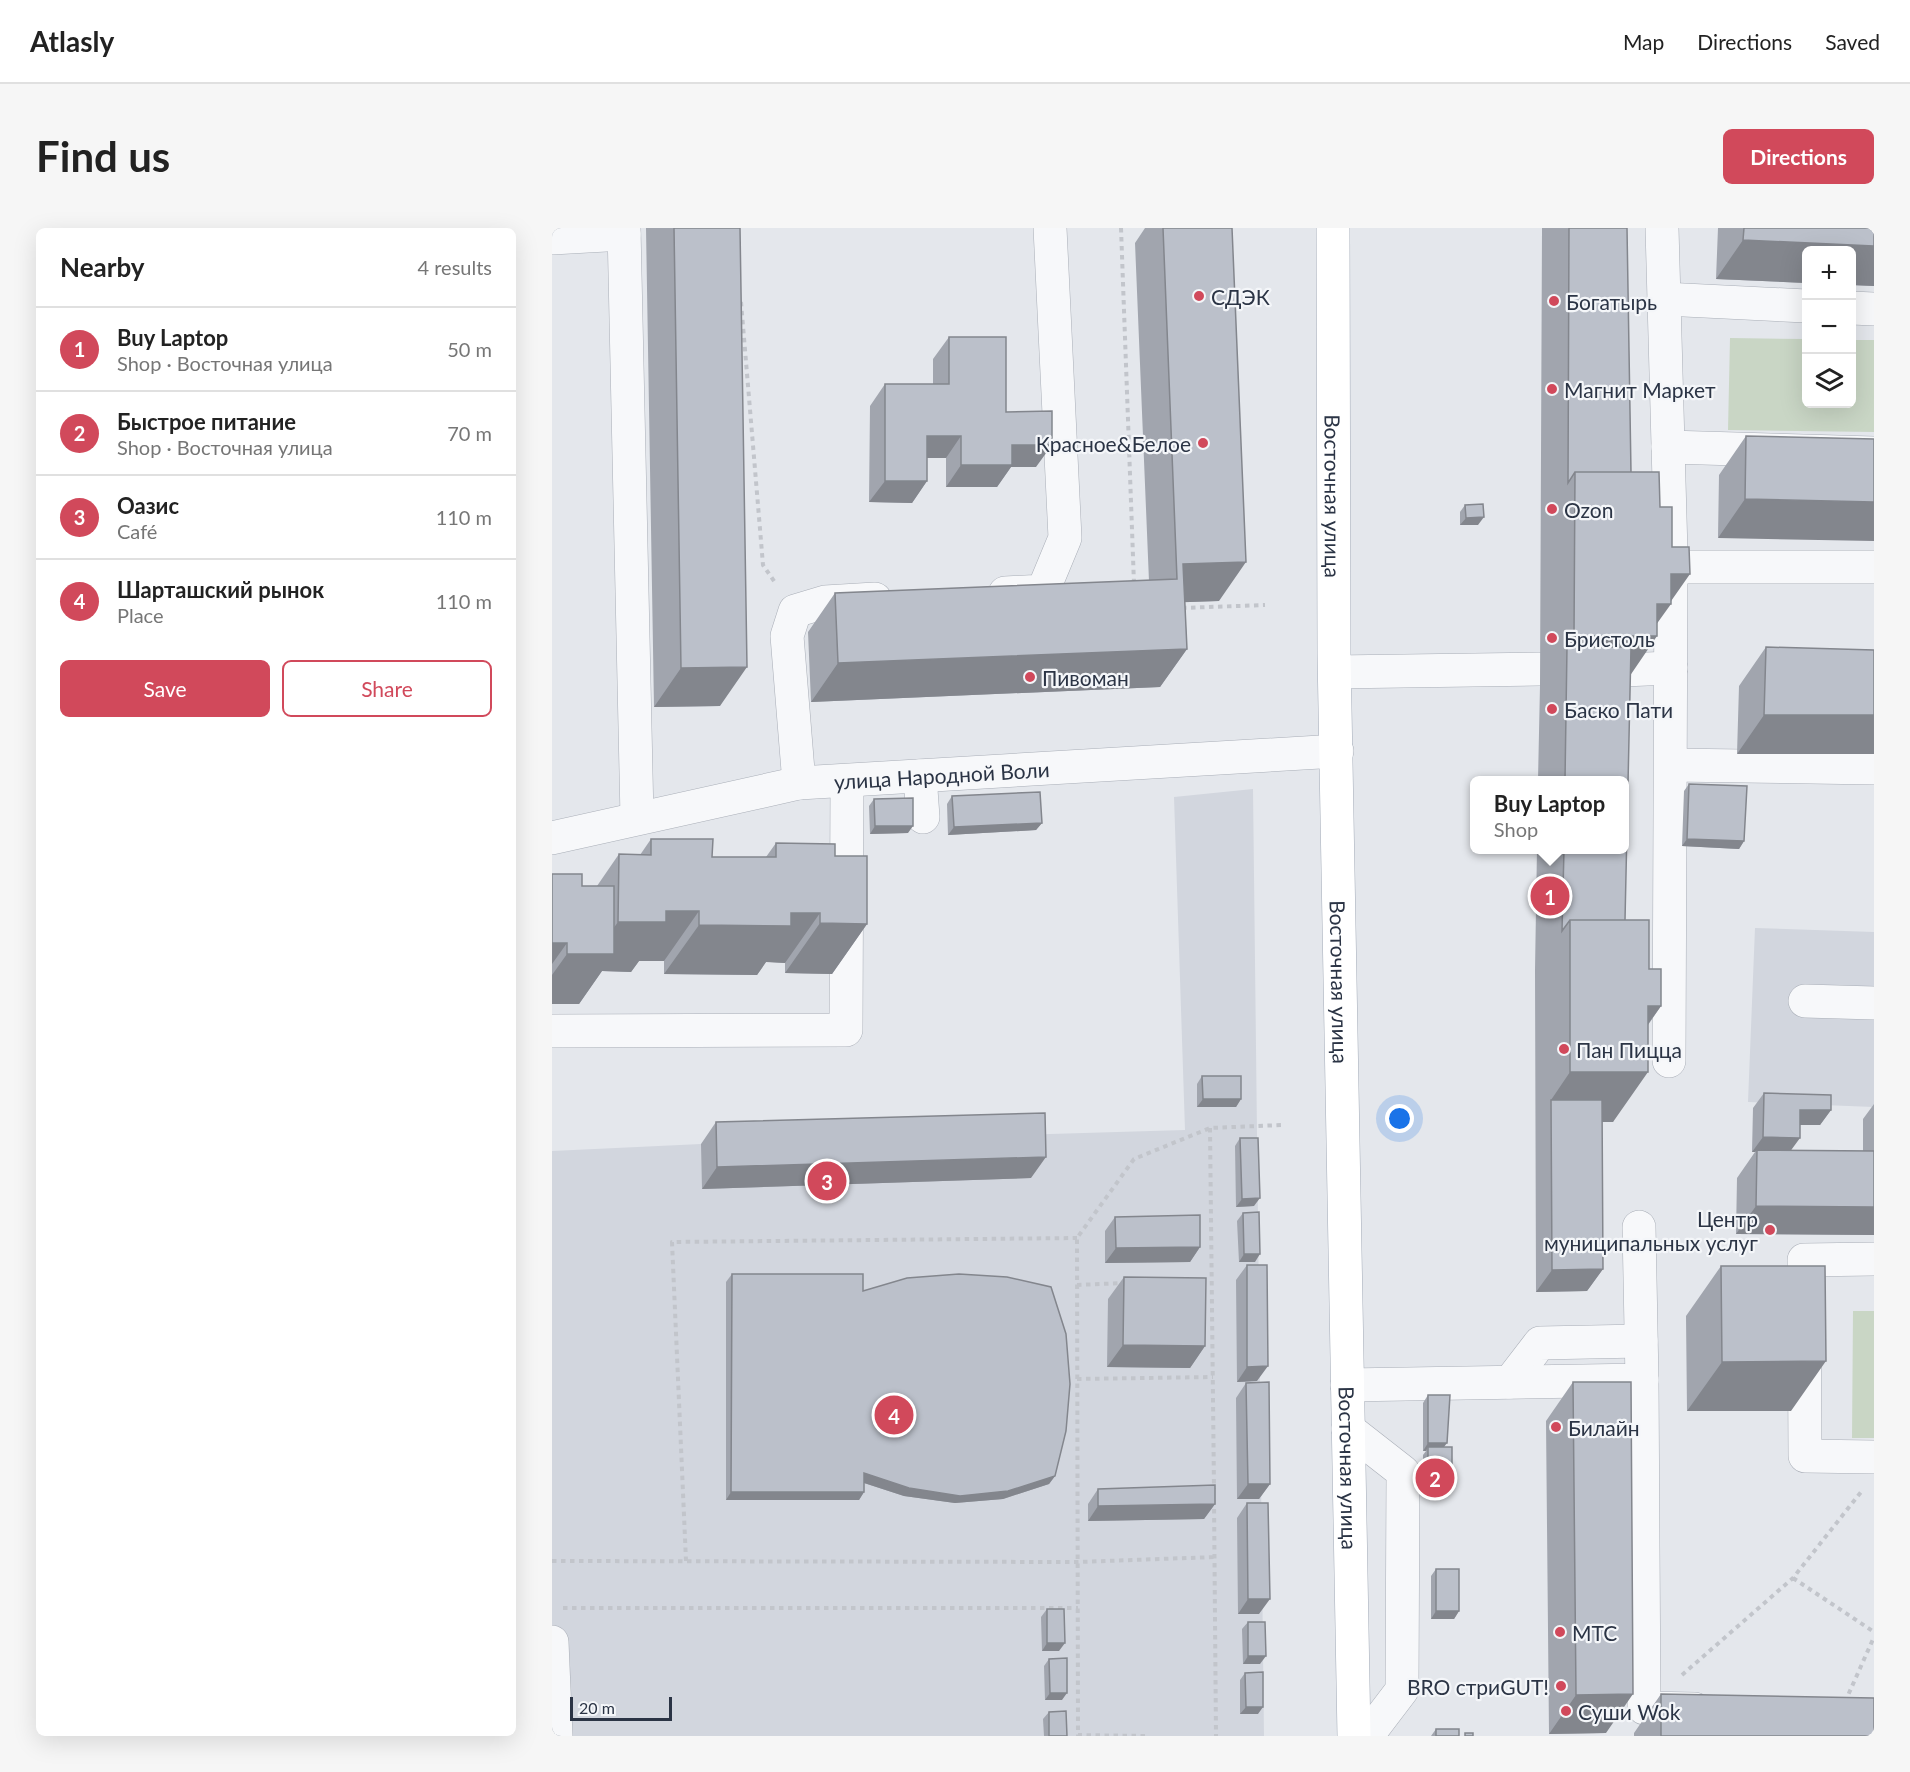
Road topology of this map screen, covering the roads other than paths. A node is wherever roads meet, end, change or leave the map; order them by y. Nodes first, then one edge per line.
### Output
1 (1050, 228) edge
2 (1333, 228) edge
3 (1662, 228) edge
4 (624, 231) edge
5 (552, 238) edge
6 (1664, 299) junction
7 (1802, 306) edge
8 (1856, 308) edge
9 (1874, 309) edge
10 (1668, 447) junction
11 (1874, 453) edge
12 (1671, 567) junction
13 (1874, 567) edge
14 (974, 594) edge
15 (905, 598) edge
16 (1671, 668) junction
17 (1539, 669) dead end
18 (1623, 670) edge
19 (1335, 672) junction
20 (1337, 751) junction
21 (1671, 765) junction
22 (1874, 768) edge
23 (920, 776) junction
24 (847, 780) junction
25 (799, 783) junction
26 (923, 817) dead end
27 (637, 818) junction
28 (552, 838) edge
29 (1805, 1001) dead end
30 (1874, 1003) edge
31 (552, 1031) edge
32 (1670, 1061) dead end
33 (1639, 1227) dead end
34 (1874, 1259) edge
35 (1641, 1341) junction
36 (1642, 1380) junction
37 (1510, 1382) junction
38 (1347, 1385) junction
39 (1348, 1429) junction
40 (1870, 1471) edge
41 (552, 1642) edge
42 (1725, 1709) edge
43 (556, 1736) edge
44 (1354, 1736) edge
45 (1367, 1736) edge

1 - 14 street
2 - 19 main road, Восточная улица
3 - 6 street
4 - 5 street
4 - 27 street
6 - 7 street
6 - 10 street
8 - 9 street
10 - 11 street
10 - 12 street
12 - 13 street
12 - 16 street
15 - 25 street
16 - 18 street
16 - 21 street
17 - 19 street
19 - 20 main road, Восточная улица
20 - 23 street, улица Народной Воли
20 - 38 main road, Восточная улица
21 - 22 street
21 - 32 street
23 - 24 street, улица Народной Воли
23 - 26 street
24 - 25 street, улица Народной Воли
24 - 31 street
25 - 27 street, улица Народной Воли
27 - 28 street, улица Народной Воли
29 - 30 street
33 - 35 street
34 - 40 street
35 - 36 street
35 - 37 street
36 - 37 street
36 - 42 street
37 - 38 street
38 - 39 main road, Восточная улица
39 - 44 main road, Восточная улица
39 - 45 street
41 - 43 street

